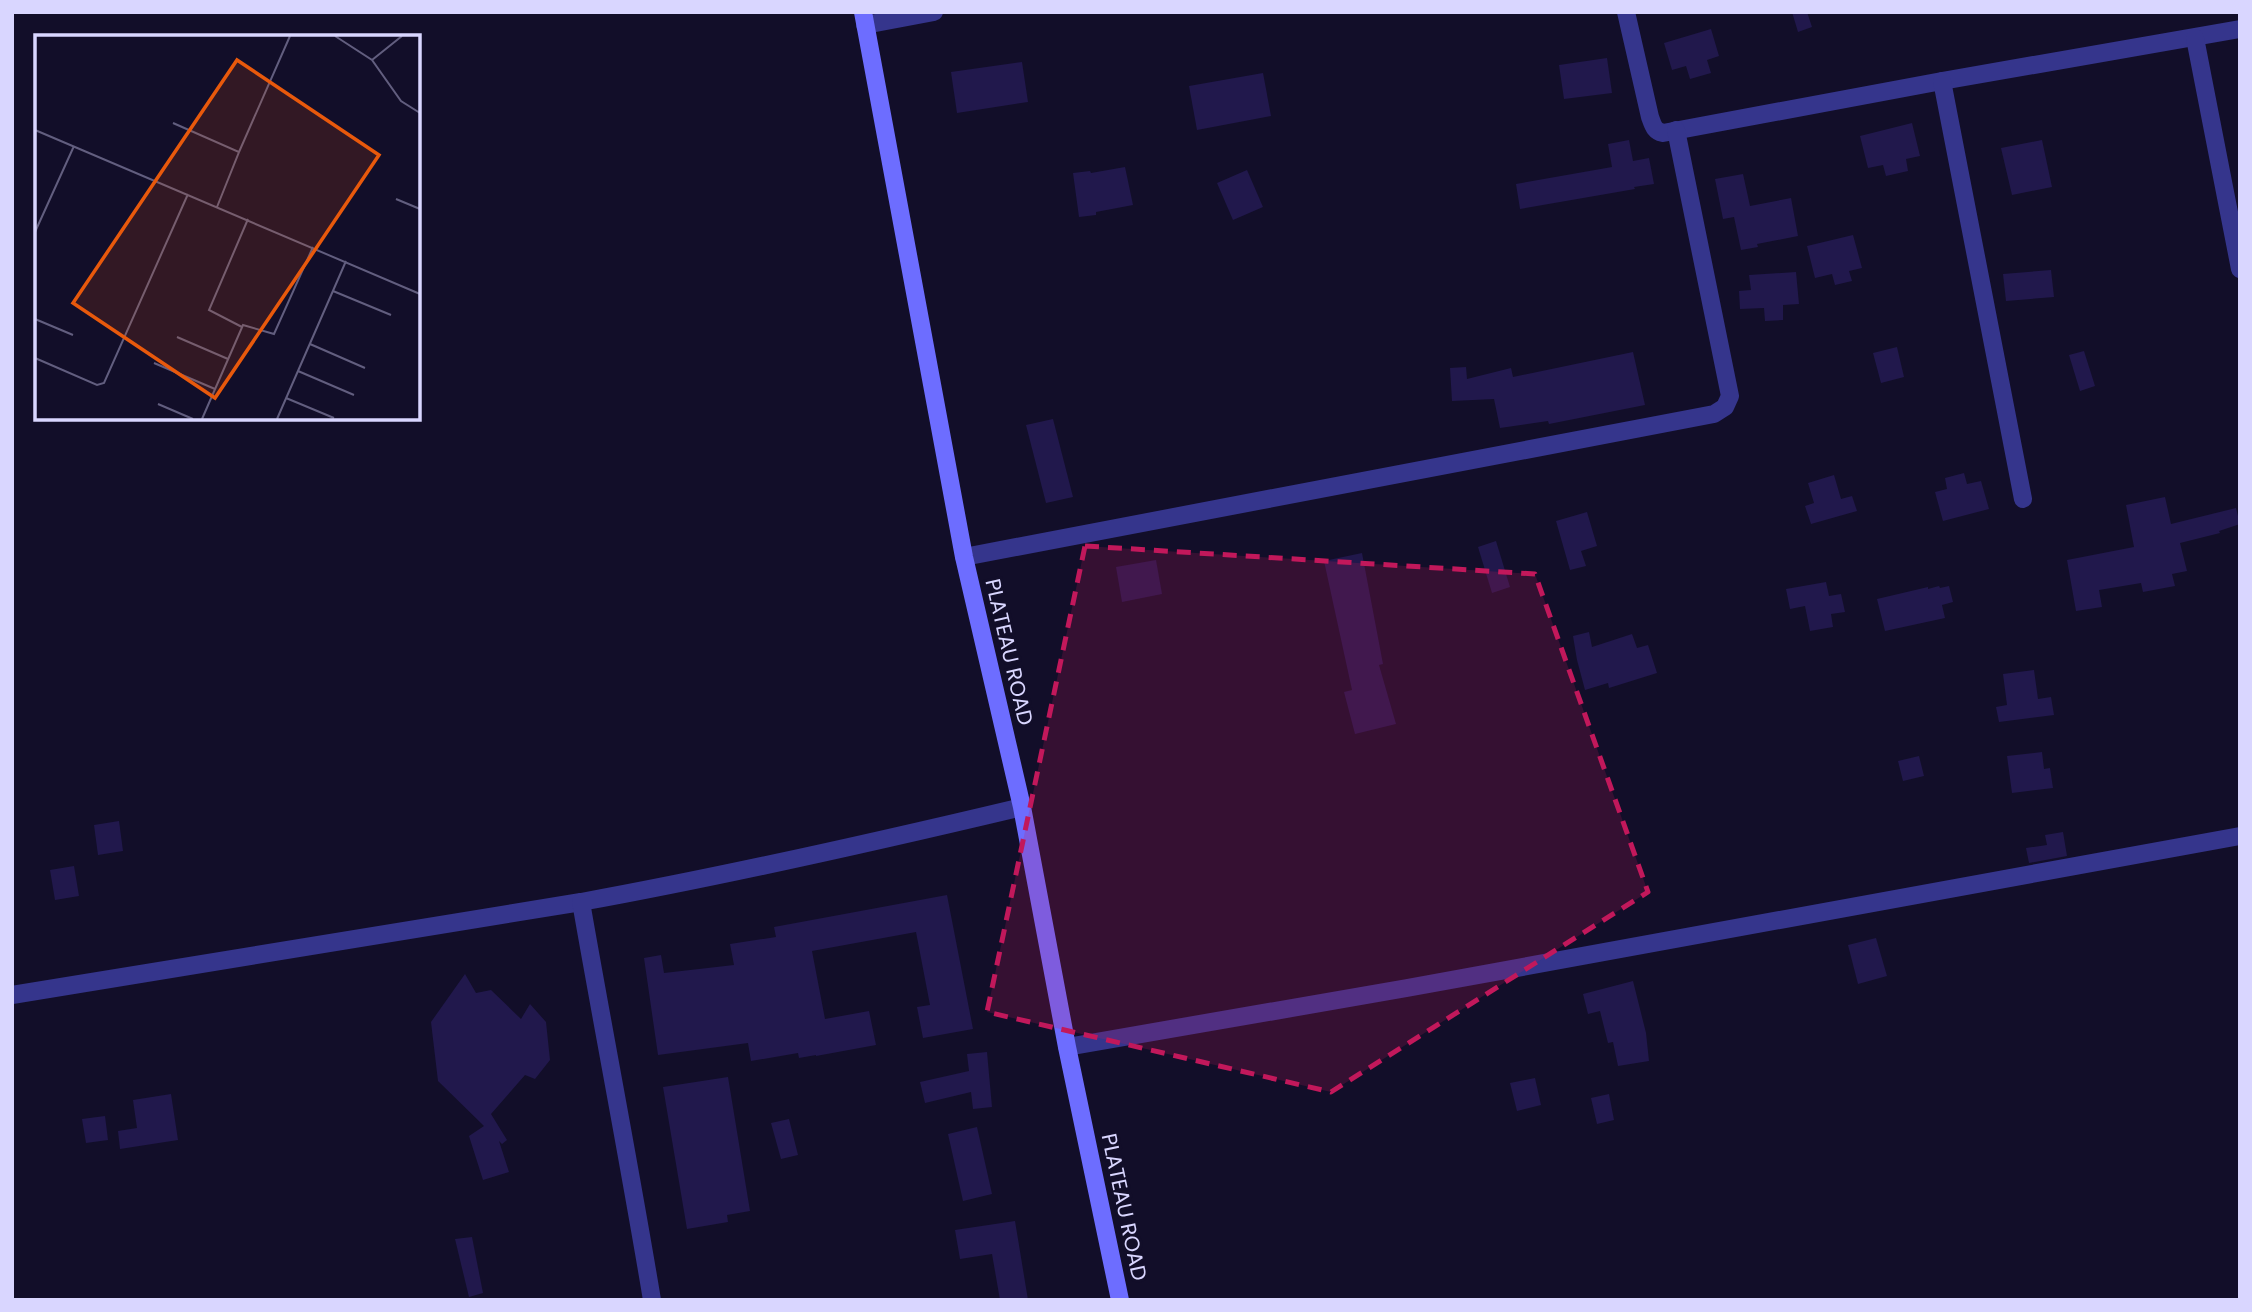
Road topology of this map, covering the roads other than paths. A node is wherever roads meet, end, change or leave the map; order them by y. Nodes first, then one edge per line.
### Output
1 (934, 12) edge
2 (1626, 12) edge
3 (864, 18) edge
4 (2240, 29) edge
5 (2195, 38) junction
6 (1942, 81) junction
7 (1676, 130) junction
8 (2240, 269) edge
9 (2023, 499) dead end
10 (964, 557) junction
11 (1021, 807) junction
12 (2240, 836) edge
13 (581, 902) junction
14 (12, 995) edge
15 (1067, 1047) junction
16 (652, 1300) edge
17 (1120, 1300) edge

1 - 3 street
2 - 7 street
3 - 10 street, PLATEAU ROAD
4 - 5 street
5 - 6 street
5 - 8 street
6 - 7 street
6 - 9 street
7 - 10 street
10 - 11 street, PLATEAU ROAD
11 - 13 street
11 - 15 street, PLATEAU ROAD
12 - 15 street
13 - 14 street
13 - 16 street
15 - 17 street, PLATEAU ROAD

